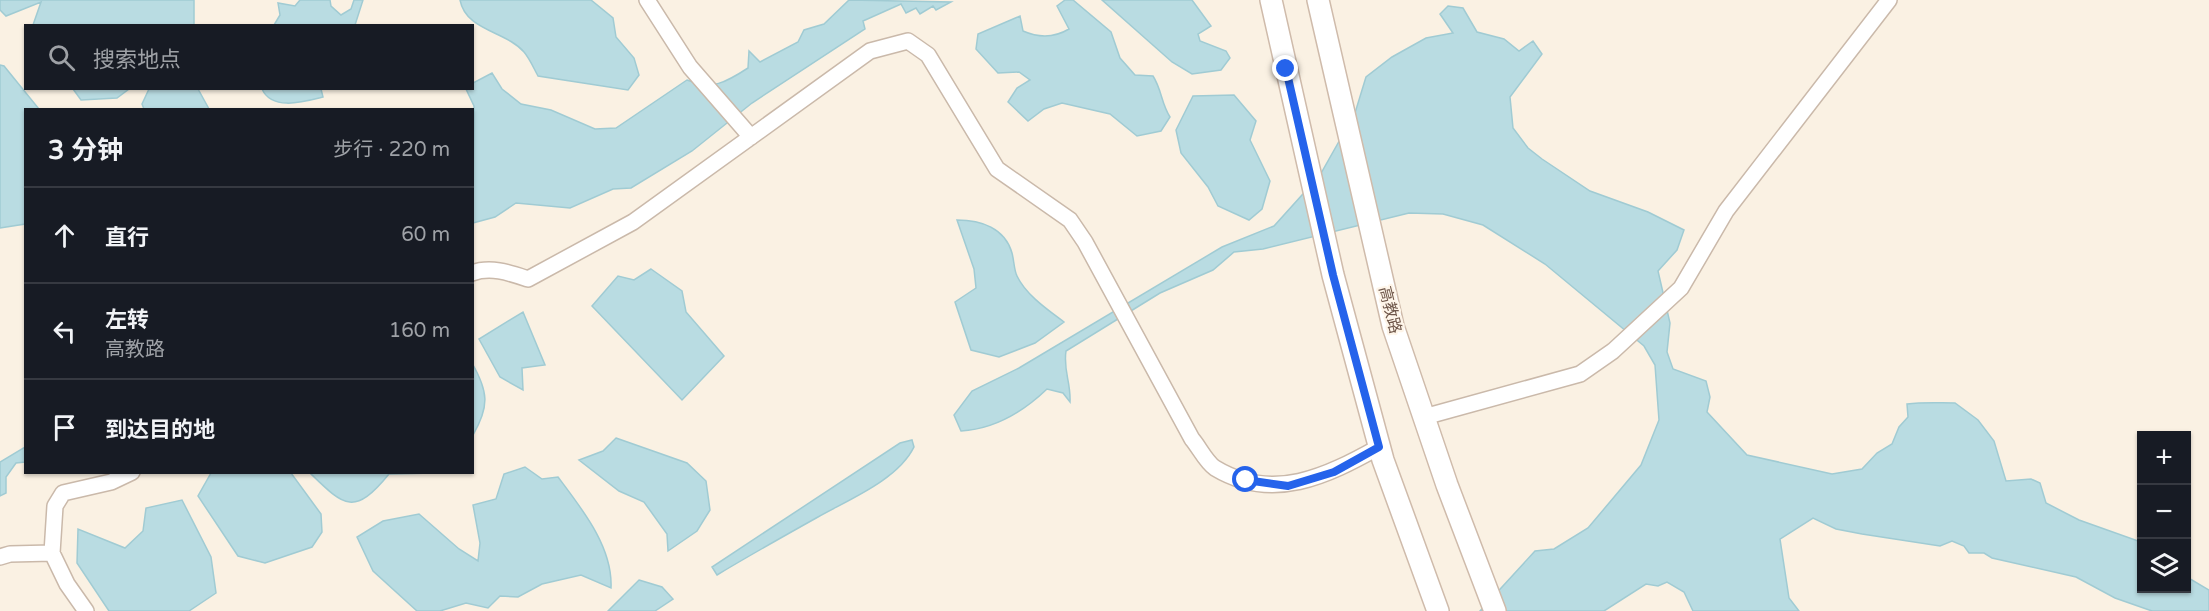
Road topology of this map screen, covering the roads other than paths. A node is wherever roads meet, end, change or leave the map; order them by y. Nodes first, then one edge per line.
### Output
1 (647, 0) edge
2 (1271, 0) edge
3 (1318, 0) edge
4 (1889, 0) edge
5 (751, 137) junction
6 (474, 272) edge
7 (1424, 417) junction
8 (1379, 447) junction
9 (128, 474) edge
10 (52, 553) junction
11 (0, 557) edge
12 (1436, 607) edge
13 (86, 611) edge
14 (1496, 611) edge

1 - 5 street
2 - 8 main road
3 - 7 main road, 高教路
4 - 7 street
5 - 6 street
5 - 8 street
7 - 14 main road, 高教路
8 - 12 main road
9 - 10 street
10 - 11 street
10 - 13 street

